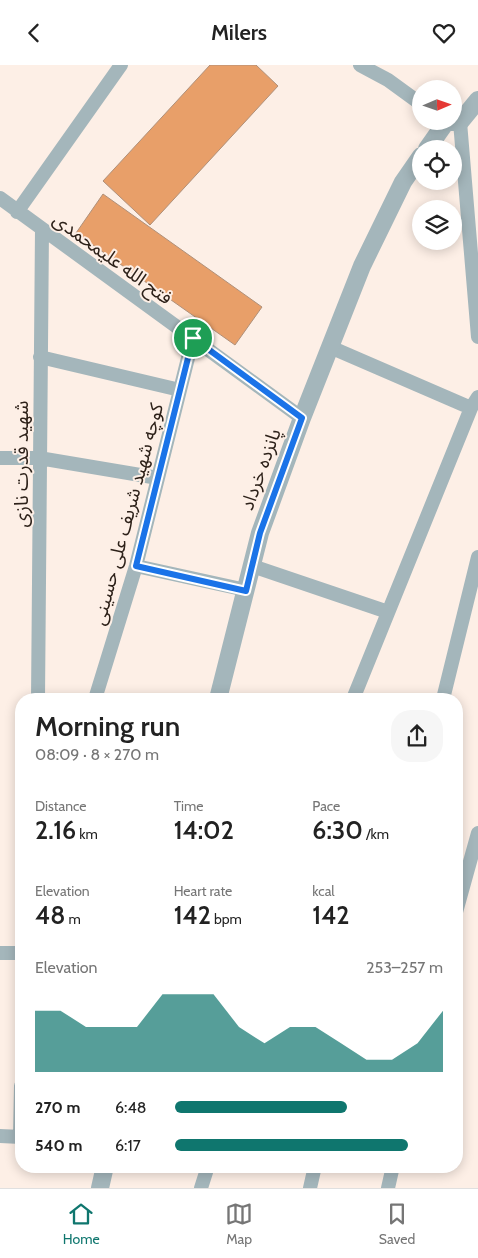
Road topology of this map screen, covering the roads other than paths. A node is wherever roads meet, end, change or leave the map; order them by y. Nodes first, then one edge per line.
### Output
1 (121, 65) edge
2 (360, 65) edge
3 (412, 97) edge
4 (478, 100) edge
5 (462, 113) edge
6 (443, 130) edge
7 (451, 130) edge
8 (435, 140) edge
9 (412, 169) edge
10 (0, 198) edge
11 (18, 212) junction
12 (42, 229) junction
13 (478, 337) edge
14 (193, 338) junction
15 (330, 347) junction
16 (40, 357) junction
17 (180, 390) junction
18 (474, 402) edge
19 (302, 418) junction
20 (0, 458) edge
21 (39, 458) junction
22 (158, 478) junction
23 (478, 557) edge
24 (136, 566) junction
25 (252, 566) junction
26 (246, 591) junction
27 (388, 612) junction
28 (38, 693) edge
29 (97, 693) edge
30 (220, 693) edge
31 (356, 693) edge
32 (445, 693) edge
33 (478, 833) edge
34 (463, 887) edge
35 (0, 953) edge
36 (15, 953) edge
37 (0, 1136) edge
38 (15, 1137) edge
39 (104, 1173) edge
40 (205, 1173) edge
41 (313, 1173) edge
42 (391, 1173) edge
43 (100, 1188) edge
44 (201, 1188) edge
45 (310, 1188) edge
46 (388, 1188) edge

1 - 11 street
2 - 3 street
4 - 5 street
6 - 8 street
7 - 13 street
9 - 15 street, پانزده خرداد
10 - 11 street, فتح الله علیمحمدی
11 - 12 street, فتح الله علیمحمدی
12 - 14 street, فتح الله علیمحمدی
12 - 16 street, شهید قدرت نازی
14 - 17 street, کوچه شهید شریف علی حسینی
14 - 19 street, فتح الله علیمحمدی
15 - 18 street
15 - 19 street, پانزده خرداد
16 - 17 street
16 - 21 street, شهید قدرت نازی
17 - 22 street, کوچه شهید شریف علی حسینی
18 - 27 street
19 - 25 street, پانزده خرداد
20 - 21 street
21 - 22 street
21 - 28 street, شهید قدرت نازی
22 - 24 street, کوچه شهید شریف علی حسینی
23 - 32 street
24 - 26 street
24 - 29 street, کوچه شهید شریف علی حسینی
25 - 26 street, پانزده خرداد
25 - 27 street
26 - 30 street, پانزده خرداد
27 - 31 street
33 - 34 street
35 - 36 street
37 - 38 street
39 - 43 street
40 - 44 street
41 - 45 street
42 - 46 street

